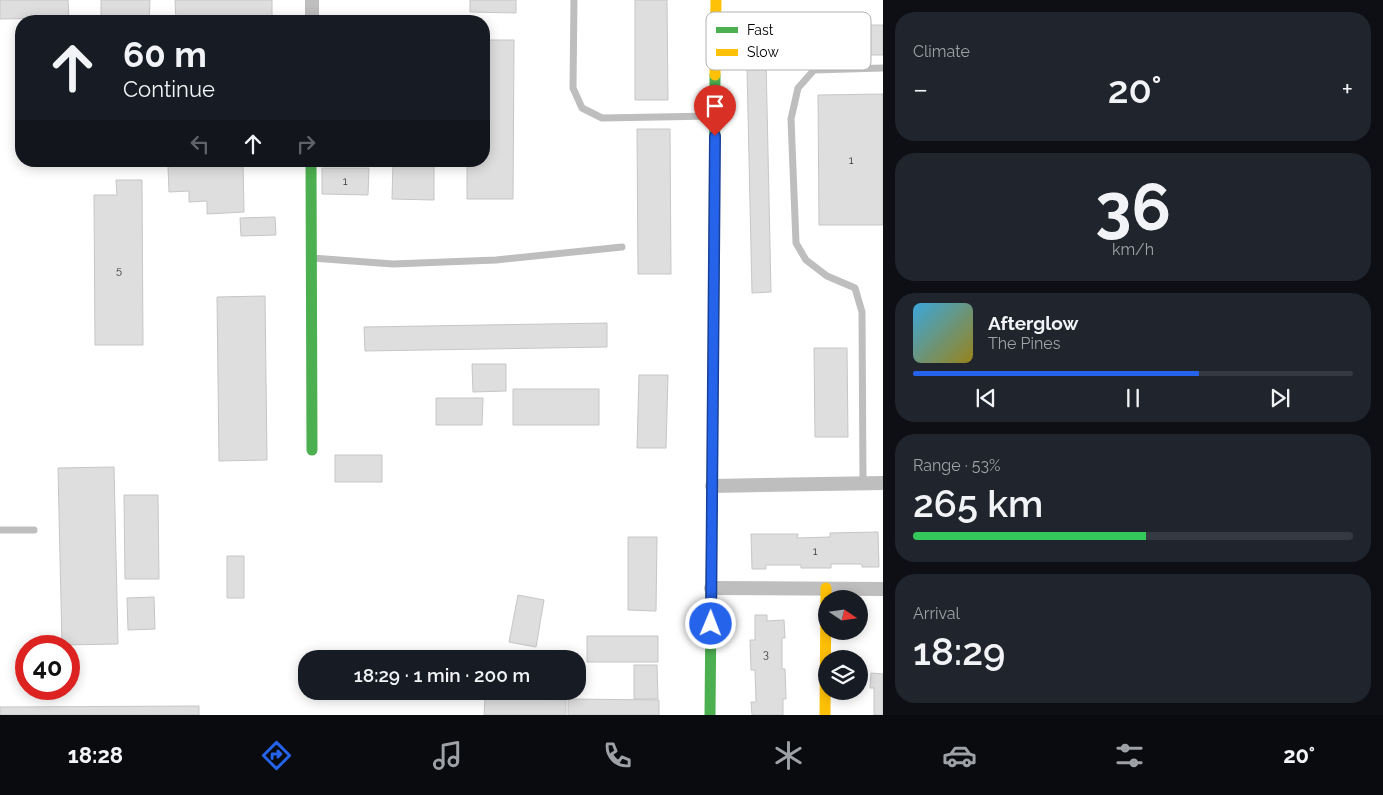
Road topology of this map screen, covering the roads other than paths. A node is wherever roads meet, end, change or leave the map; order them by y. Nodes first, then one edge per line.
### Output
1 (312, 0) edge
2 (574, 0) edge
3 (312, 15) edge
4 (715, 70) edge
5 (814, 70) edge
6 (715, 116) junction
7 (312, 167) edge
8 (622, 247) dead end
9 (311, 258) junction
10 (312, 450) dead end
11 (863, 483) junction
12 (883, 483) edge
13 (712, 486) junction
14 (0, 530) edge
15 (34, 530) dead end
16 (711, 588) junction
17 (826, 588) junction
18 (883, 588) edge
19 (710, 715) edge
20 (825, 715) edge

1 - 3 street
2 - 6 lane
4 - 6 street
5 - 11 lane
6 - 13 street
7 - 9 street
8 - 9 lane
9 - 10 street
11 - 12 street
11 - 13 street
13 - 16 street
14 - 15 lane
16 - 17 street
16 - 19 street
17 - 18 street
17 - 20 street

